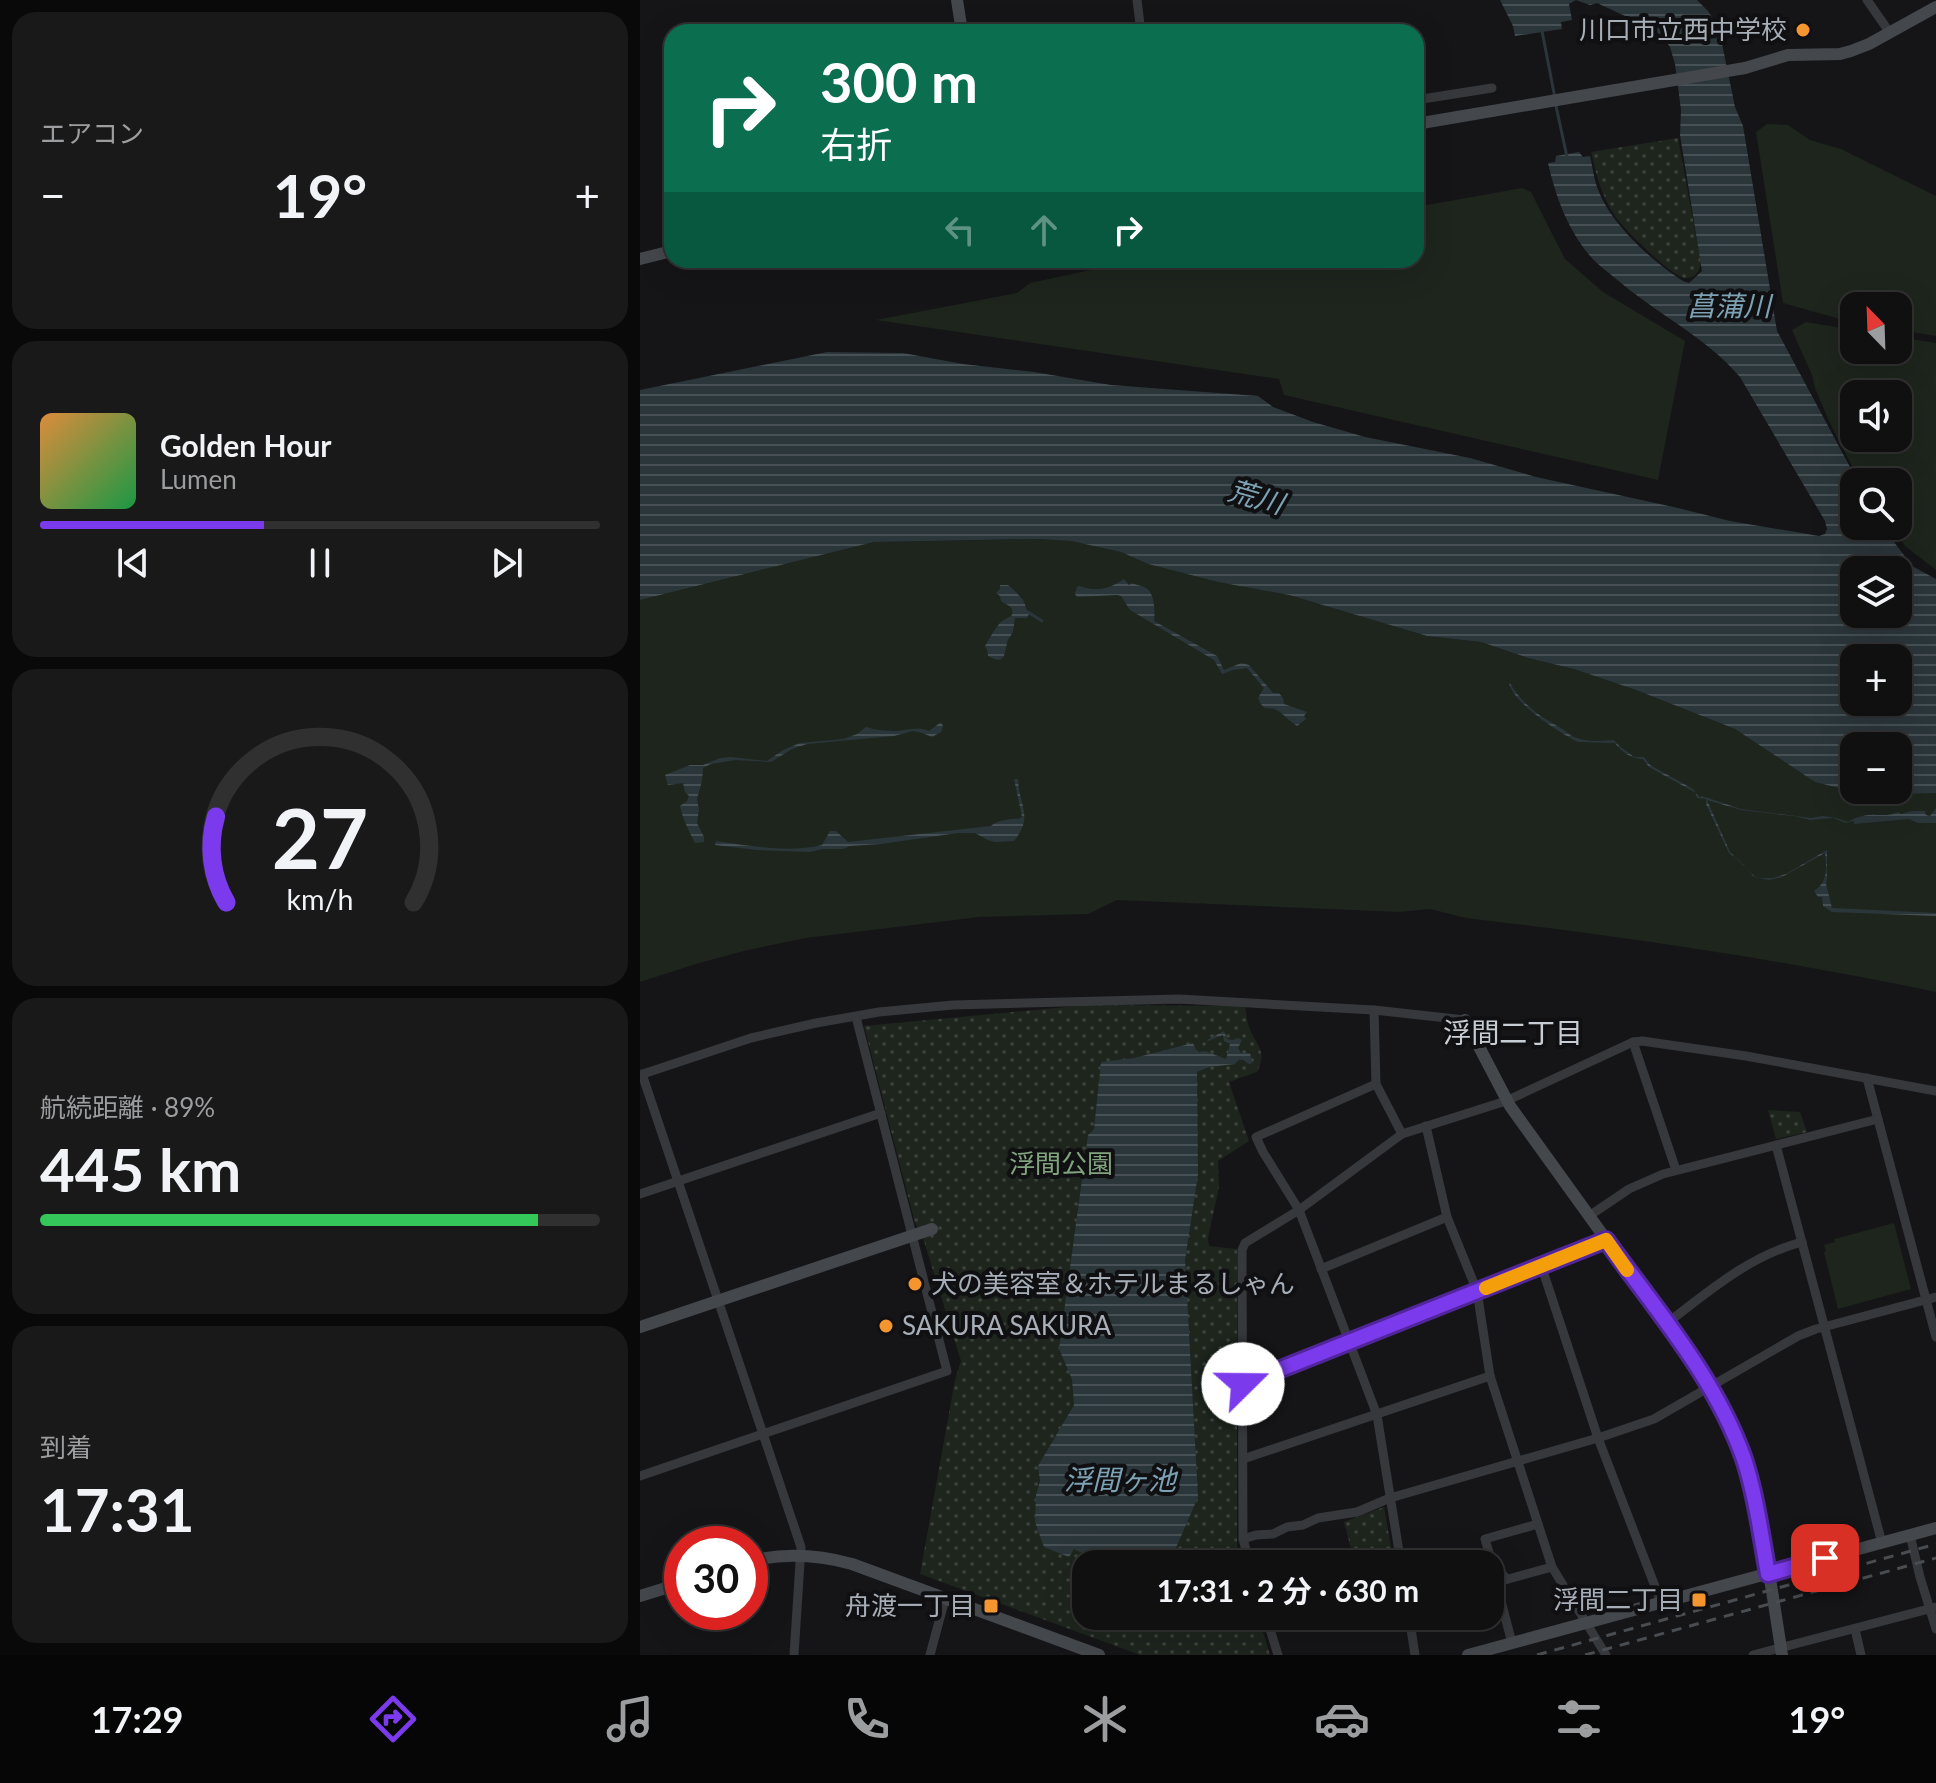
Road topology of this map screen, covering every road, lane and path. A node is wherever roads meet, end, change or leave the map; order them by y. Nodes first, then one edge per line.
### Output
1 (957, 0) edge
2 (1137, 0) edge
3 (1867, 0) edge
4 (1936, 7) edge
5 (961, 24) edge
6 (1140, 24) edge
7 (1890, 33) junction
8 (1492, 88) dead end
9 (1424, 99) edge
10 (1424, 123) edge
11 (664, 253) edge
12 (640, 259) edge
13 (1374, 1010) junction
14 (856, 1017) junction
15 (1465, 1020) joint
16 (1633, 1042) junction
17 (641, 1075) edge
18 (1867, 1078) junction
19 (1376, 1084) junction
20 (1936, 1091) edge
21 (1506, 1101) junction
22 (881, 1113) junction
23 (1878, 1119) junction
24 (1426, 1126) junction
25 (1402, 1134) junction
26 (1776, 1145) junction
27 (1676, 1170) junction
28 (678, 1182) junction
29 (640, 1194) edge
30 (1299, 1210) junction
31 (1589, 1216) junction
32 (1447, 1217) junction
33 (932, 1229) dead end
34 (914, 1236) junction
35 (1606, 1240) junction
36 (1802, 1242) junction
37 (1541, 1265) junction
38 (1321, 1269) junction
39 (1477, 1291) junction
40 (1931, 1298) edge
41 (719, 1301) junction
42 (1666, 1324) junction
43 (640, 1327) edge
44 (1825, 1327) junction
45 (1936, 1337) edge
46 (1349, 1342) junction
47 (1490, 1376) junction
48 (1243, 1384) junction
49 (1711, 1387) junction
50 (1377, 1415) junction
51 (763, 1434) junction
52 (1598, 1438) junction
53 (1243, 1459) junction
54 (1518, 1461) junction
55 (640, 1476) edge
56 (1390, 1498) junction
57 (1538, 1524) junction
58 (1936, 1528) edge
59 (1910, 1535) junction
60 (1243, 1539) junction
61 (1882, 1543) junction
62 (1246, 1550) edge
63 (1399, 1550) edge
64 (802, 1556) junction
65 (768, 1558) edge
66 (1552, 1567) junction
67 (1768, 1574) junction
68 (1507, 1579) junction
69 (1504, 1580) edge
70 (664, 1589) edge
71 (640, 1596) edge
72 (945, 1599) junction
73 (1661, 1602) junction
74 (1933, 1608) edge
75 (1504, 1618) edge
76 (1586, 1623) junction
77 (1855, 1629) junction
78 (1936, 1629) edge
79 (1272, 1630) edge
80 (1411, 1630) edge
81 (1512, 1643) junction
82 (1782, 1651) edge
83 (794, 1655) edge
84 (930, 1655) edge
85 (1099, 1655) edge
86 (1278, 1655) edge
87 (1415, 1655) edge
88 (1468, 1655) edge
89 (1606, 1655) edge
90 (1753, 1655) edge
91 (1861, 1655) edge

1 - 5 street
2 - 6 street
3 - 7 street
4 - 7 street
7 - 10 street
8 - 9 street
11 - 12 street
13 - 14 street
13 - 15 street
13 - 19 street
14 - 17 street
14 - 22 street
15 - 21 street
16 - 18 street
16 - 21 street
16 - 27 street
17 - 28 street
18 - 20 street
18 - 23 street
19 - 25 street
19 - 30 street
21 - 24 street
21 - 31 street
22 - 28 street
22 - 34 street
23 - 26 street
23 - 40 street
24 - 25 street
24 - 32 street
25 - 30 street
26 - 27 street
26 - 36 street
27 - 31 street
28 - 29 street
28 - 41 street
30 - 38 street
30 - 48 street
31 - 35 street
32 - 38 street
32 - 39 street
33 - 34 street
34 - 41 street
34 - 51 street
35 - 37 street
35 - 42 street
36 - 42 street
36 - 44 street
37 - 39 street
37 - 52 street
38 - 46 street
39 - 46 street
39 - 47 street
40 - 44 street
40 - 45 street
41 - 43 street
41 - 51 street
42 - 49 street
44 - 49 street
44 - 61 street
46 - 48 street
46 - 50 street
47 - 50 street
47 - 54 street
48 - 53 street
49 - 52 street
49 - 67 street
50 - 53 street
50 - 56 street
51 - 55 street
51 - 64 street
52 - 54 street
52 - 73 street
53 - 60 street
54 - 56 street
54 - 57 street
56 - 60 street
56 - 63 street
57 - 66 street
57 - 68 street
58 - 59 street
59 - 61 street
59 - 74 street
60 - 62 street
61 - 67 street
64 - 65 street
64 - 72 street
64 - 83 street
66 - 68 street
66 - 76 street
67 - 73 street
67 - 82 street
68 - 69 street
70 - 71 street
72 - 84 street
72 - 85 street
73 - 76 street
74 - 77 street
74 - 78 street
75 - 81 street
76 - 81 street
76 - 89 street
77 - 82 street
77 - 91 street
79 - 86 street
80 - 87 street
81 - 88 street
82 - 90 street

